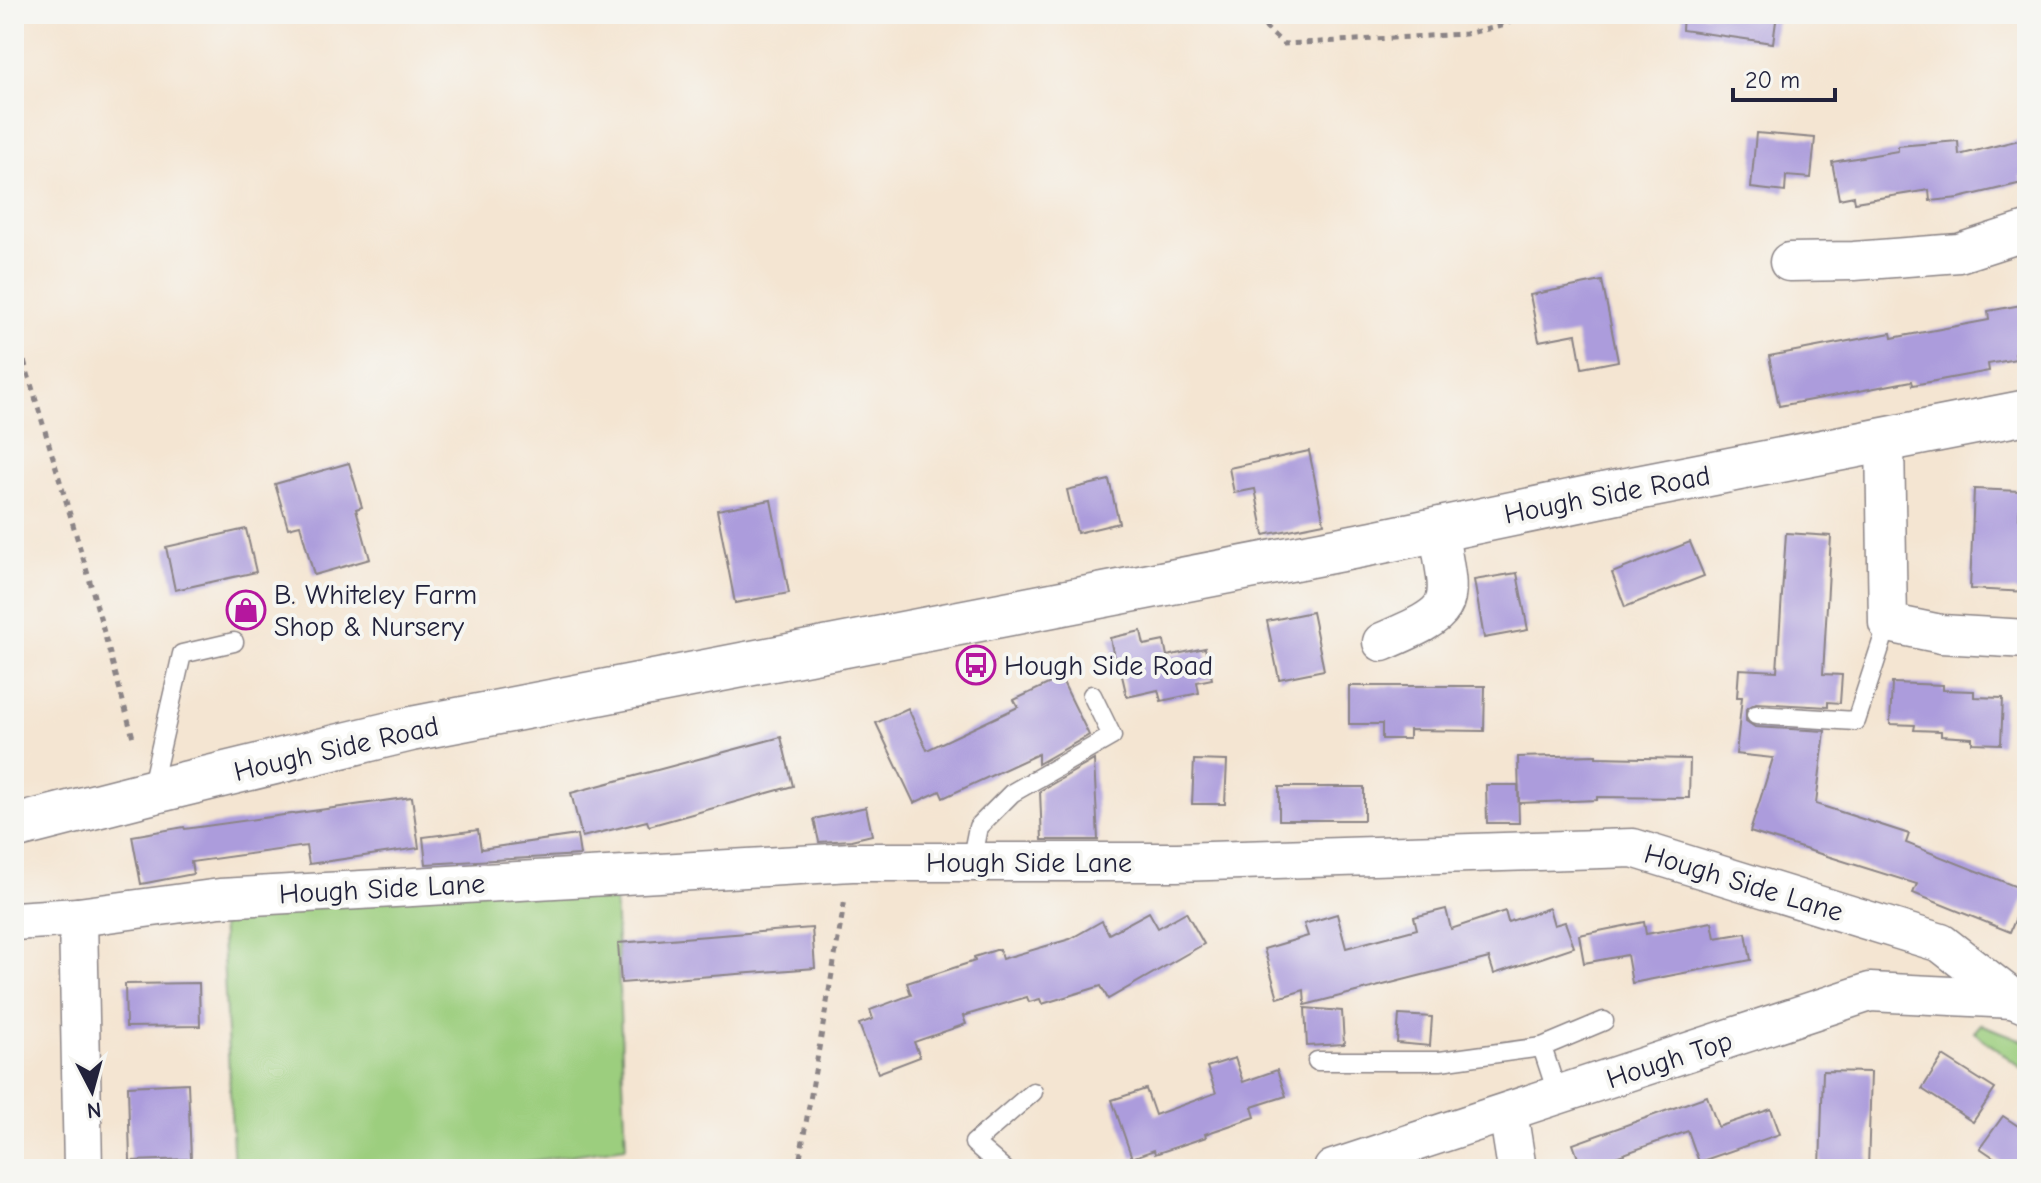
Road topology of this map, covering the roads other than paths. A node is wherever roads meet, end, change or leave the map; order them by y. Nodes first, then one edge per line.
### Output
1 (2027, 231) edge
2 (1789, 262) dead end
3 (2027, 412) edge
4 (1885, 440) junction
5 (1438, 529) junction
6 (1888, 623) junction
7 (2027, 639) edge
8 (234, 642) dead end
9 (1382, 642) dead end
10 (1092, 695) dead end
11 (1756, 715) dead end
12 (151, 792) junction
13 (14, 827) edge
14 (971, 862) junction
15 (78, 917) junction
16 (14, 921) edge
17 (2020, 1002) edge
18 (1604, 1021) dead end
19 (1542, 1047) junction
20 (1317, 1061) dead end
21 (1033, 1092) dead end
22 (1558, 1096) junction
23 (1508, 1112) junction
24 (83, 1169) edge
25 (1004, 1169) edge
26 (1333, 1169) edge
27 (1517, 1169) edge

1 - 2 street
3 - 4 main road, Hough Side Road
4 - 5 main road, Hough Side Road
4 - 6 street
5 - 9 street
5 - 12 main road, Hough Side Road
6 - 7 street
6 - 11 lane
8 - 12 lane
10 - 14 lane
12 - 13 main road, Hough Side Road
14 - 15 street, Hough Side Lane
14 - 17 street, Hough Side Lane
15 - 16 street, Hough Side Lane
15 - 24 street
17 - 22 street, Hough Top
18 - 19 lane
19 - 20 lane
19 - 22 lane
21 - 25 lane
22 - 23 street, Hough Top
23 - 26 street, Hough Top
23 - 27 street

